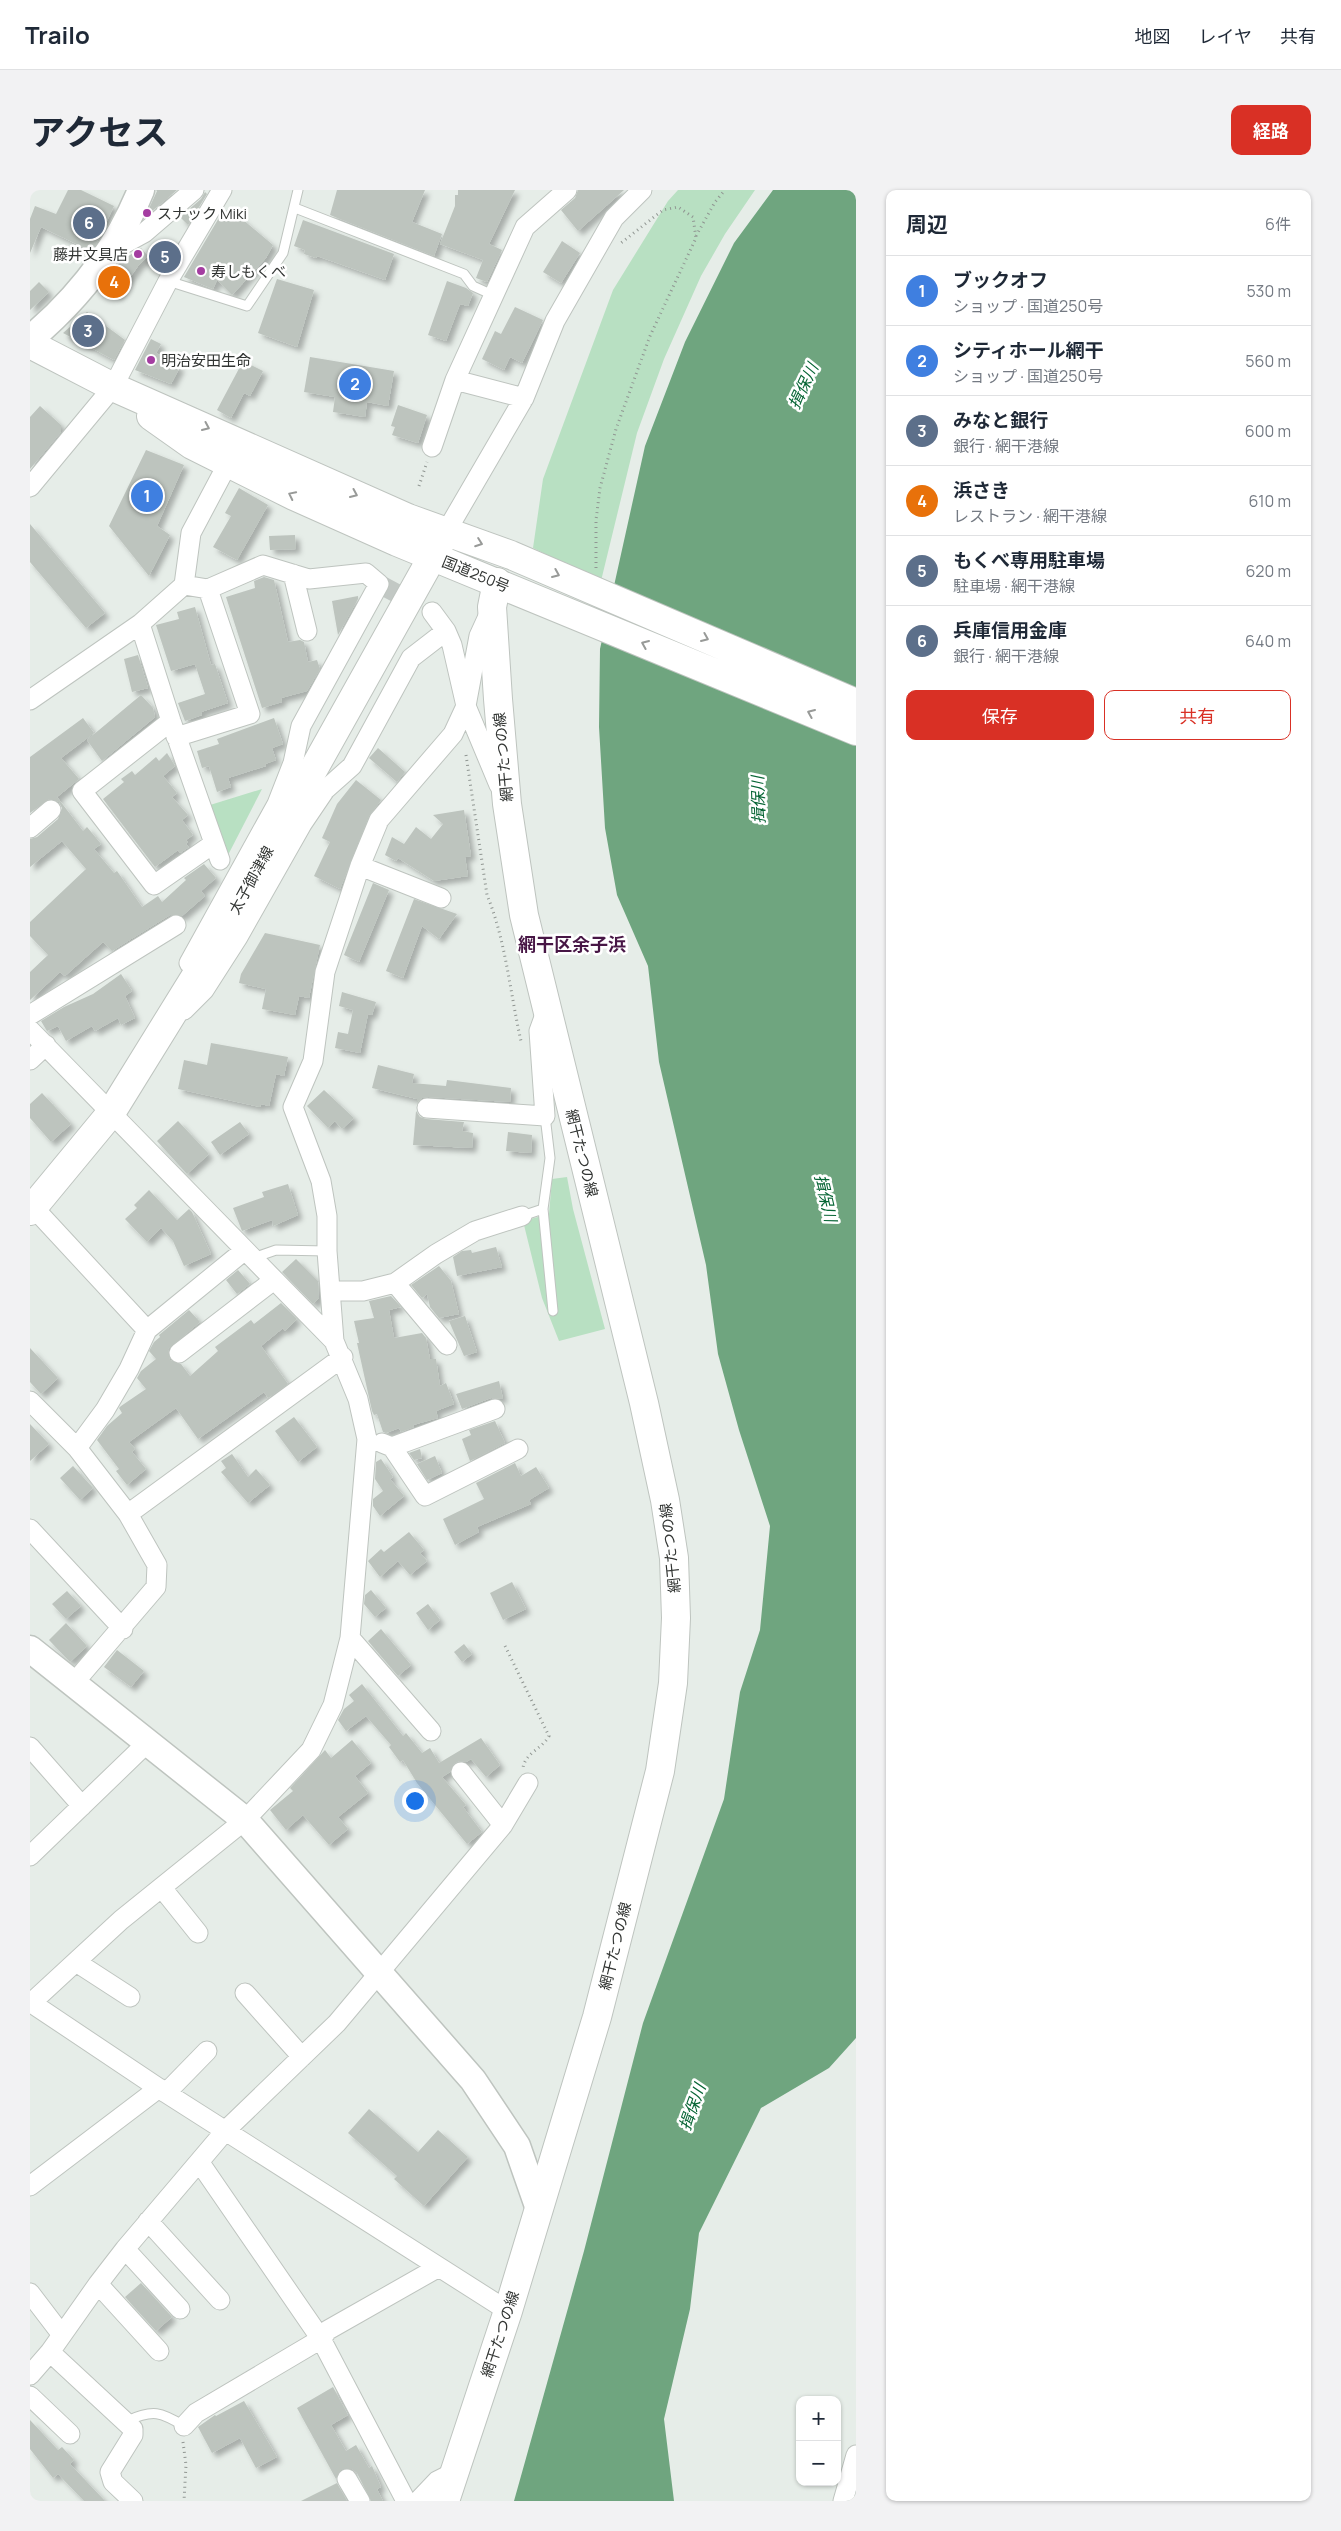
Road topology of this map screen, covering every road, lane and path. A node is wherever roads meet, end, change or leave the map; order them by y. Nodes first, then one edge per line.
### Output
1 (141, 190) edge
2 (194, 190) edge
3 (222, 190) edge
4 (298, 190) edge
5 (567, 190) edge
6 (642, 190) edge
7 (725, 190) edge
8 (295, 208) junction
9 (696, 238) junction
10 (111, 251) junction
11 (593, 254) junction
12 (168, 281) junction
13 (496, 296) junction
14 (30, 339) edge
15 (30, 344) edge
16 (456, 380) junction
17 (112, 387) junction
18 (524, 398) junction
19 (432, 447) joint
20 (233, 453) junction
21 (419, 486) dead end
22 (30, 487) edge
23 (446, 532) junction
24 (433, 556) junction
25 (293, 574) junction
26 (596, 574) dead end
27 (184, 585) junction
28 (208, 589) junction
29 (500, 592) junction
30 (432, 612) tunnel mouth
31 (140, 624) junction
32 (307, 631) dead end
33 (446, 631) junction
34 (30, 700) edge
35 (856, 703) edge
36 (463, 713) junction
37 (174, 729) junction
38 (856, 731) edge
39 (507, 804) junction
40 (51, 810) dead end
41 (30, 828) edge
42 (360, 866) junction
43 (441, 898) dead end
44 (176, 926) dead end
45 (547, 1009) junction
46 (30, 1015) edge
47 (30, 1030) edge
48 (158, 1036) junction
49 (46, 1045) junction
50 (522, 1046) dead end
51 (30, 1060) edge
52 (427, 1108) dead end
53 (110, 1113) junction
54 (545, 1116) junction
55 (32, 1209) edge
56 (543, 1209) junction
57 (522, 1216) joint
58 (327, 1251) junction
59 (249, 1254) junction
60 (274, 1280) junction
61 (395, 1283) junction
62 (330, 1291) junction
63 (553, 1311) dead end
64 (147, 1330) junction
65 (447, 1346) dead end
66 (339, 1349) junction
67 (179, 1353) dead end
68 (30, 1402) edge
69 (496, 1408) dead end
70 (367, 1439) junction
71 (392, 1446) junction
72 (76, 1448) junction
73 (518, 1449) dead end
74 (128, 1514) junction
75 (30, 1529) edge
76 (123, 1629) junction
77 (350, 1638) junction
78 (505, 1646) dead end
79 (30, 1649) edge
80 (73, 1684) junction
81 (431, 1731) dead end
82 (148, 1742) junction
83 (30, 1747) edge
84 (461, 1772) dead end
85 (528, 1783) joint
86 (82, 1806) junction
87 (245, 1820) junction
88 (503, 1825) junction
89 (30, 1856) edge
90 (162, 1888) junction
91 (198, 1933) dead end
92 (76, 1962) junction
93 (378, 1974) junction
94 (245, 1994) dead end
95 (130, 1997) dead end
96 (30, 2003) edge
97 (207, 2051) dead end
98 (302, 2057) junction
99 (163, 2090) junction
100 (226, 2130) junction
101 (200, 2163) junction
102 (30, 2186) edge
103 (539, 2209) junction
104 (148, 2221) junction
105 (125, 2249) junction
106 (438, 2267) junction
107 (98, 2284) junction
108 (30, 2293) edge
109 (220, 2300) dead end
110 (180, 2309) dead end
111 (508, 2311) junction
112 (62, 2335) junction
113 (322, 2339) junction
114 (159, 2351) dead end
115 (50, 2352) junction
116 (30, 2374) edge
117 (30, 2396) edge
118 (127, 2421) junction
119 (184, 2426) junction
120 (70, 2434) dead end
121 (856, 2455) edge
122 (454, 2472) junction
123 (347, 2479) dead end
124 (133, 2501) edge
125 (184, 2501) edge
126 (360, 2501) edge
127 (406, 2501) edge
128 (418, 2501) edge
129 (444, 2501) edge
130 (843, 2501) edge

1 - 10 street
2 - 10 street
3 - 12 street
4 - 8 lane
5 - 13 street
6 - 11 street
7 - 9 path
8 - 12 lane
8 - 13 lane
9 - 11 path
9 - 26 path
10 - 14 street
11 - 18 street
12 - 17 street
13 - 16 street
15 - 17 main road, 国道250号
16 - 18 street
16 - 19 street
17 - 20 main road, 国道250号
17 - 22 street
18 - 23 street
19 - 21 path
20 -> 23 main road, 国道250号
24 -> 20 main road, 国道250号
20 - 27 street
23 - 24 main road, 太子御津線
23 -> 35 main road, 国道250号
24 - 29 main road, 国道250号
24 - 48 main road, 太子御津線
25 - 28 street
25 - 32 street
25 - 48 street
27 - 28 street
27 - 31 street
28 - 37 street
29 - 36 street
38 -> 29 main road, 国道250号
29 - 39 main road, 網干たつの線
30 - 33 street
31 - 34 street
31 - 37 street
33 - 36 street
33 - 48 street
36 - 39 street
36 - 42 street
36 - 50 path
37 - 37 street
39 - 45 main road, 網干たつの線
40 - 41 street
42 - 43 street
42 - 58 street
44 - 46 street
45 - 54 street
45 - 103 main road, 網干たつの線
47 - 49 street
48 - 53 main road, 太子御津線
49 - 51 street
49 - 53 street
52 - 54 street
53 - 55 main road, 太子御津線
53 - 59 street
54 - 56 lane
55 - 64 street
56 - 57 lane
56 - 63 lane
57 - 61 street
58 - 59 lane
58 - 62 street
59 - 60 street
59 - 64 street
60 - 66 street
60 - 67 street
61 - 62 street
61 - 65 street
62 - 66 street
64 - 72 street
66 - 70 street
66 - 74 street
68 - 72 street
69 - 71 street
70 - 71 street
70 - 77 street
71 - 73 street
72 - 74 street
74 - 76 street
75 - 76 street
76 - 80 street
77 - 81 street
77 - 87 street
78 - 85 path
79 - 80 street
80 - 82 street
82 - 86 street
82 - 87 street
83 - 86 street
84 - 88 street
85 - 88 street
86 - 89 street
87 - 90 street
87 - 93 street
88 - 93 street
90 - 91 street
90 - 92 street
92 - 95 street
92 - 96 street
93 - 98 street
93 - 103 street
94 - 98 street
96 - 99 street
97 - 99 street
98 - 100 street
99 - 100 street
99 - 102 street
100 - 101 street
100 - 106 street
101 - 104 street
101 - 113 street
103 - 111 main road, 網干たつの線
104 - 105 street
104 - 109 street
105 - 107 street
105 - 110 street
106 - 111 street
106 - 113 street
107 - 112 street
107 - 114 street
108 - 112 street
111 - 122 main road, 網干たつの線
112 - 115 street
113 - 119 street
113 - 127 street
115 - 116 street
115 - 118 street
117 - 120 street
118 - 119 lane
118 - 124 street
119 - 125 path
121 - 130 street
122 - 128 street
122 - 129 main road, 網干たつの線
123 - 126 street

